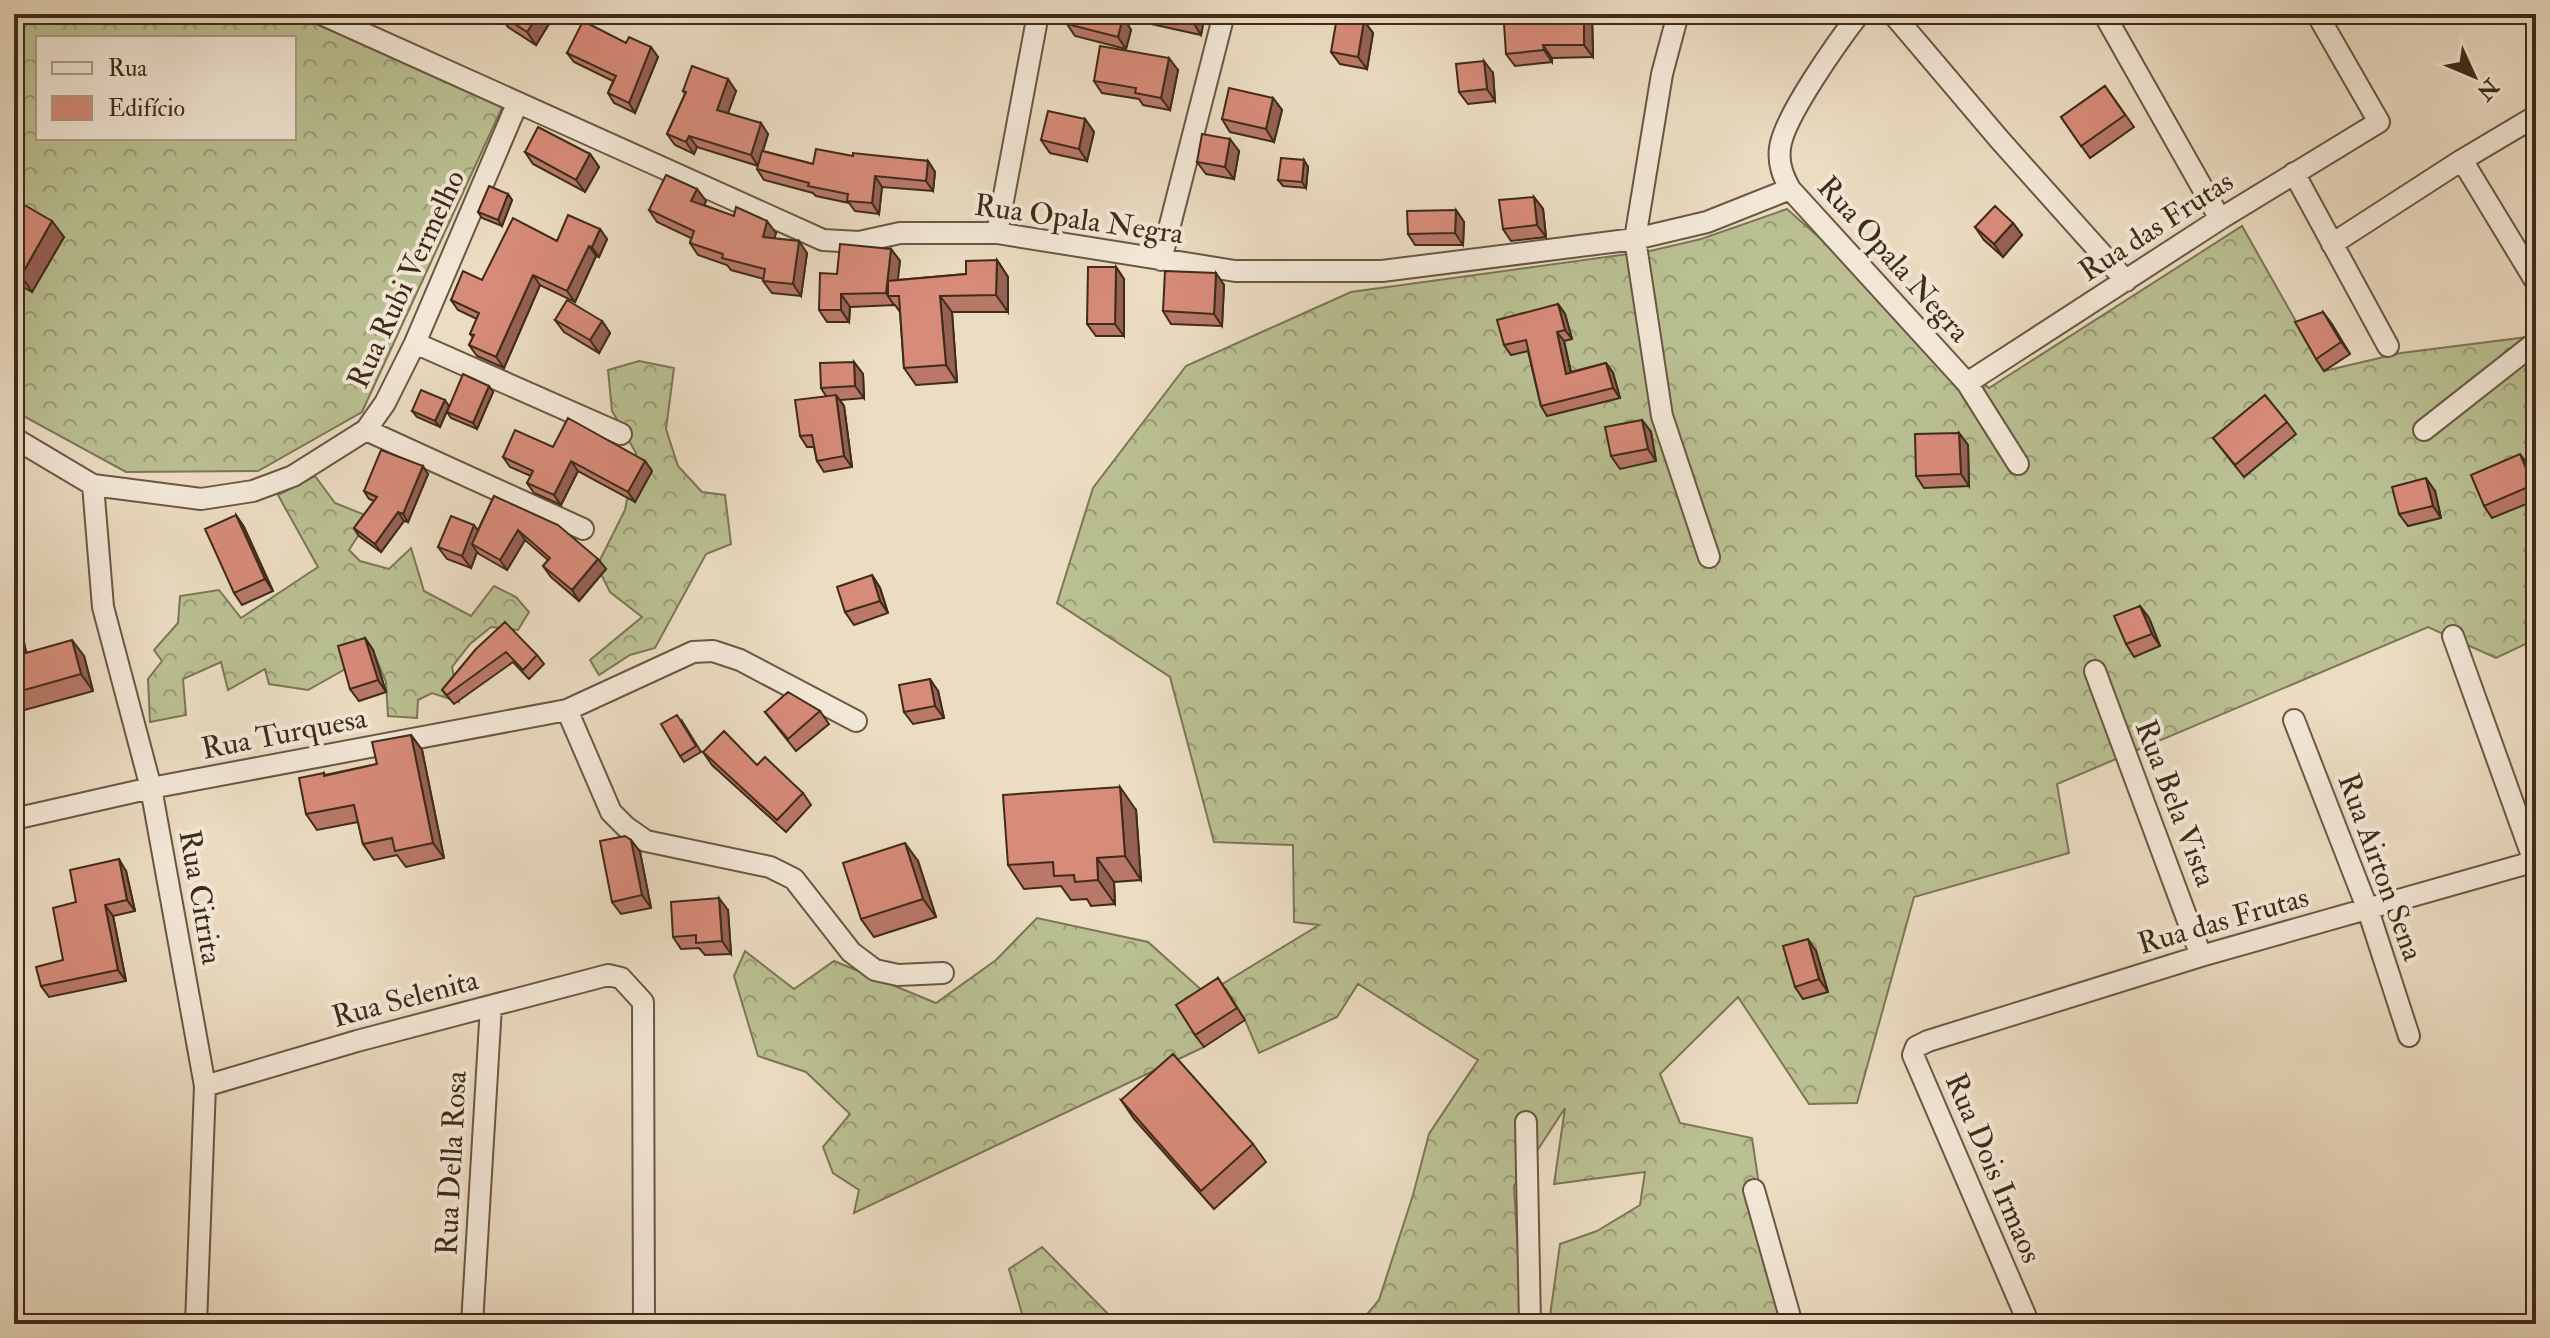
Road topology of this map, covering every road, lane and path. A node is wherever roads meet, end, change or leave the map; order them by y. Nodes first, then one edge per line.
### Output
1 (321, 14) edge
2 (1038, 14) edge
3 (1224, 14) edge
4 (1678, 14) edge
5 (1859, 14) edge
6 (1893, 14) edge
7 (2104, 14) edge
8 (2317, 14) edge
9 (517, 104) junction
10 (2536, 116) edge
11 (2462, 160) junction
12 (2294, 173) junction
13 (1790, 189) junction
14 (2220, 219) junction
15 (997, 233) junction
16 (1635, 239) junction
17 (2332, 244) junction
18 (1161, 260) junction
19 (2126, 281) junction
20 (2536, 282) edge
21 (2536, 342) edge
22 (415, 343) junction
23 (2388, 346) dead end
24 (1967, 383) junction
25 (366, 430) junction
26 (2424, 430) dead end
27 (621, 434) dead end
28 (14, 438) edge
29 (2018, 464) dead end
30 (93, 485) junction
31 (583, 529) dead end
32 (1709, 557) dead end
33 (2453, 636) dead end
34 (2095, 671) dead end
35 (567, 710) junction
36 (2294, 720) dead end
37 (856, 721) dead end
38 (151, 788) junction
39 (14, 819) edge
40 (2535, 863) edge
41 (2368, 910) junction
42 (2201, 956) junction
43 (943, 973) dead end
44 (491, 1006) junction
45 (2409, 1036) dead end
46 (1928, 1041) joint
47 (205, 1086) junction
48 (1526, 1122) dead end
49 (1754, 1190) dead end
50 (196, 1324) edge
51 (472, 1324) edge
52 (644, 1324) edge
53 (1530, 1324) edge
54 (1792, 1324) edge
55 (2029, 1324) edge

1 - 9 street, Rua Opala Negra
2 - 15 street
3 - 18 street
4 - 16 street
5 - 13 street
6 - 19 street
7 - 14 street
8 - 12 street, Rua das Frutas
9 - 15 street, Rua Opala Negra
9 - 22 street, Rua Rubi Vermelho
10 - 11 street
11 - 17 street
11 - 20 street
12 - 14 street, Rua das Frutas
12 - 17 street
13 - 16 street, Rua Opala Negra
13 - 24 street, Rua Opala Negra
14 - 19 street, Rua das Frutas
15 - 18 street, Rua Opala Negra
16 - 18 street, Rua Opala Negra
16 - 32 street
17 - 23 street
19 - 24 street, Rua das Frutas
21 - 26 street
22 - 25 street, Rua Rubi Vermelho
22 - 27 street
24 - 29 street, Rua Opala Negra
25 - 30 street, Rua Rubi Vermelho
25 - 31 street
28 - 30 street
30 - 38 street, Rua Citrita
33 - 40 street
34 - 42 street, Rua Bela Vista
35 - 37 street, Rua Turquesa
35 - 38 street, Rua Turquesa
35 - 43 street
36 - 41 street, Rua Airton Sena
38 - 39 street, Rua Turquesa
38 - 47 street, Rua Citrita
40 - 41 street, Rua das Frutas
41 - 42 street, Rua das Frutas
41 - 45 street, Rua Airton Sena
42 - 46 street, Rua das Frutas
44 - 47 street, Rua Selenita
44 - 51 street, Rua Della Rosa
44 - 52 street, Rua Selenita
46 - 55 street, Rua Dois Irmaos
47 - 50 street, Rua Citrita
48 - 53 street
49 - 54 street

